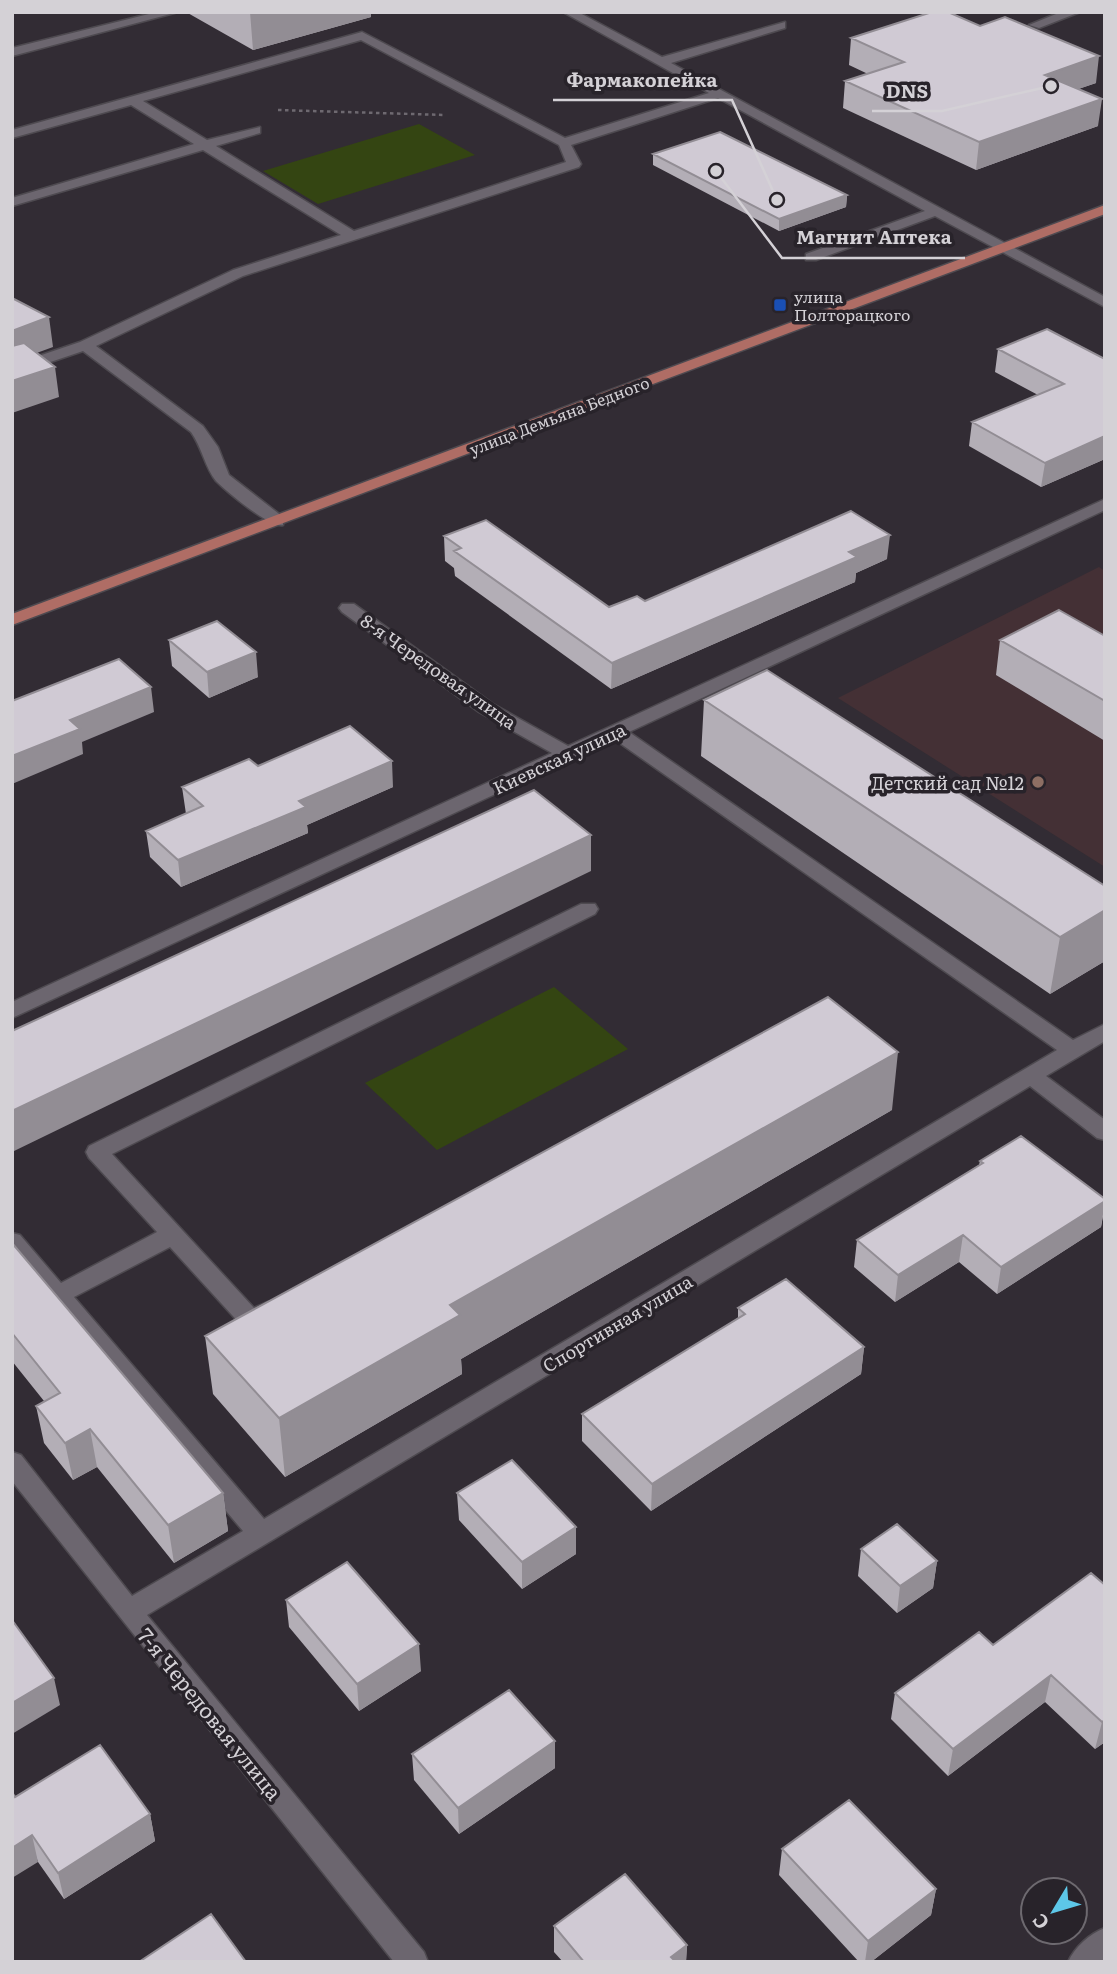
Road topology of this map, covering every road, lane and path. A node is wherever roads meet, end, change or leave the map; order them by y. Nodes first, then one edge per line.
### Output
1 (172, 12) edge
2 (569, 12) edge
3 (1074, 12) edge
4 (782, 25) dead end
5 (1035, 25) dead end
6 (12, 52) edge
7 (660, 62) junction
8 (719, 94) junction
9 (132, 100) junction
10 (266, 110) dead end
11 (446, 115) dead end
12 (255, 130) dead end
13 (12, 134) edge
14 (564, 143) junction
15 (204, 145) junction
16 (12, 202) edge
17 (1105, 209) edge
18 (937, 211) junction
19 (353, 236) junction
20 (1004, 247) junction
21 (811, 257) dead end
22 (1105, 303) edge
23 (85, 345) junction
24 (12, 370) edge
25 (1105, 504) edge
26 (277, 521) junction
27 (348, 608) dead end
28 (12, 620) edge
29 (616, 732) junction
30 (568, 754) junction
31 (588, 909) dead end
32 (12, 1011) edge
33 (1105, 1031) edge
34 (1074, 1051) junction
35 (1032, 1076) junction
36 (1105, 1132) edge
37 (172, 1235) junction
38 (12, 1241) edge
39 (58, 1295) junction
40 (287, 1301) edge
41 (12, 1462) edge
42 (261, 1534) junction
43 (129, 1612) junction
44 (1105, 1942) edge
45 (413, 1962) edge
46 (1083, 1962) edge

1 - 6 street
2 - 7 street
3 - 5 street
4 - 7 street
7 - 8 street
8 - 14 street
8 - 18 street
9 - 13 street
9 - 14 street
9 - 15 street
10 - 11 path
12 - 15 street
14 - 19 street
15 - 16 street
15 - 19 street
17 - 20 main road, улица Демьяна Бедного
18 - 20 street
18 - 21 street
19 - 23 street
20 - 22 street
20 - 26 main road, улица Демьяна Бедного
23 - 24 street
23 - 26 street
25 - 29 street, Киевская улица
26 - 28 main road, улица Демьяна Бедного
27 - 30 street, 8-я Чередовая улица
29 - 30 street, Киевская улица
29 - 34 street
30 - 32 street, Киевская улица
31 - 37 street
33 - 34 street, Спортивная улица
34 - 35 street, Спортивная улица
35 - 36 street
35 - 42 street, Спортивная улица
37 - 39 street
37 - 40 street
38 - 39 street
39 - 42 street
41 - 43 street, 7-я Чередовая улица
42 - 43 street, Спортивная улица
43 - 45 street, 7-я Чередовая улица
44 - 46 street

